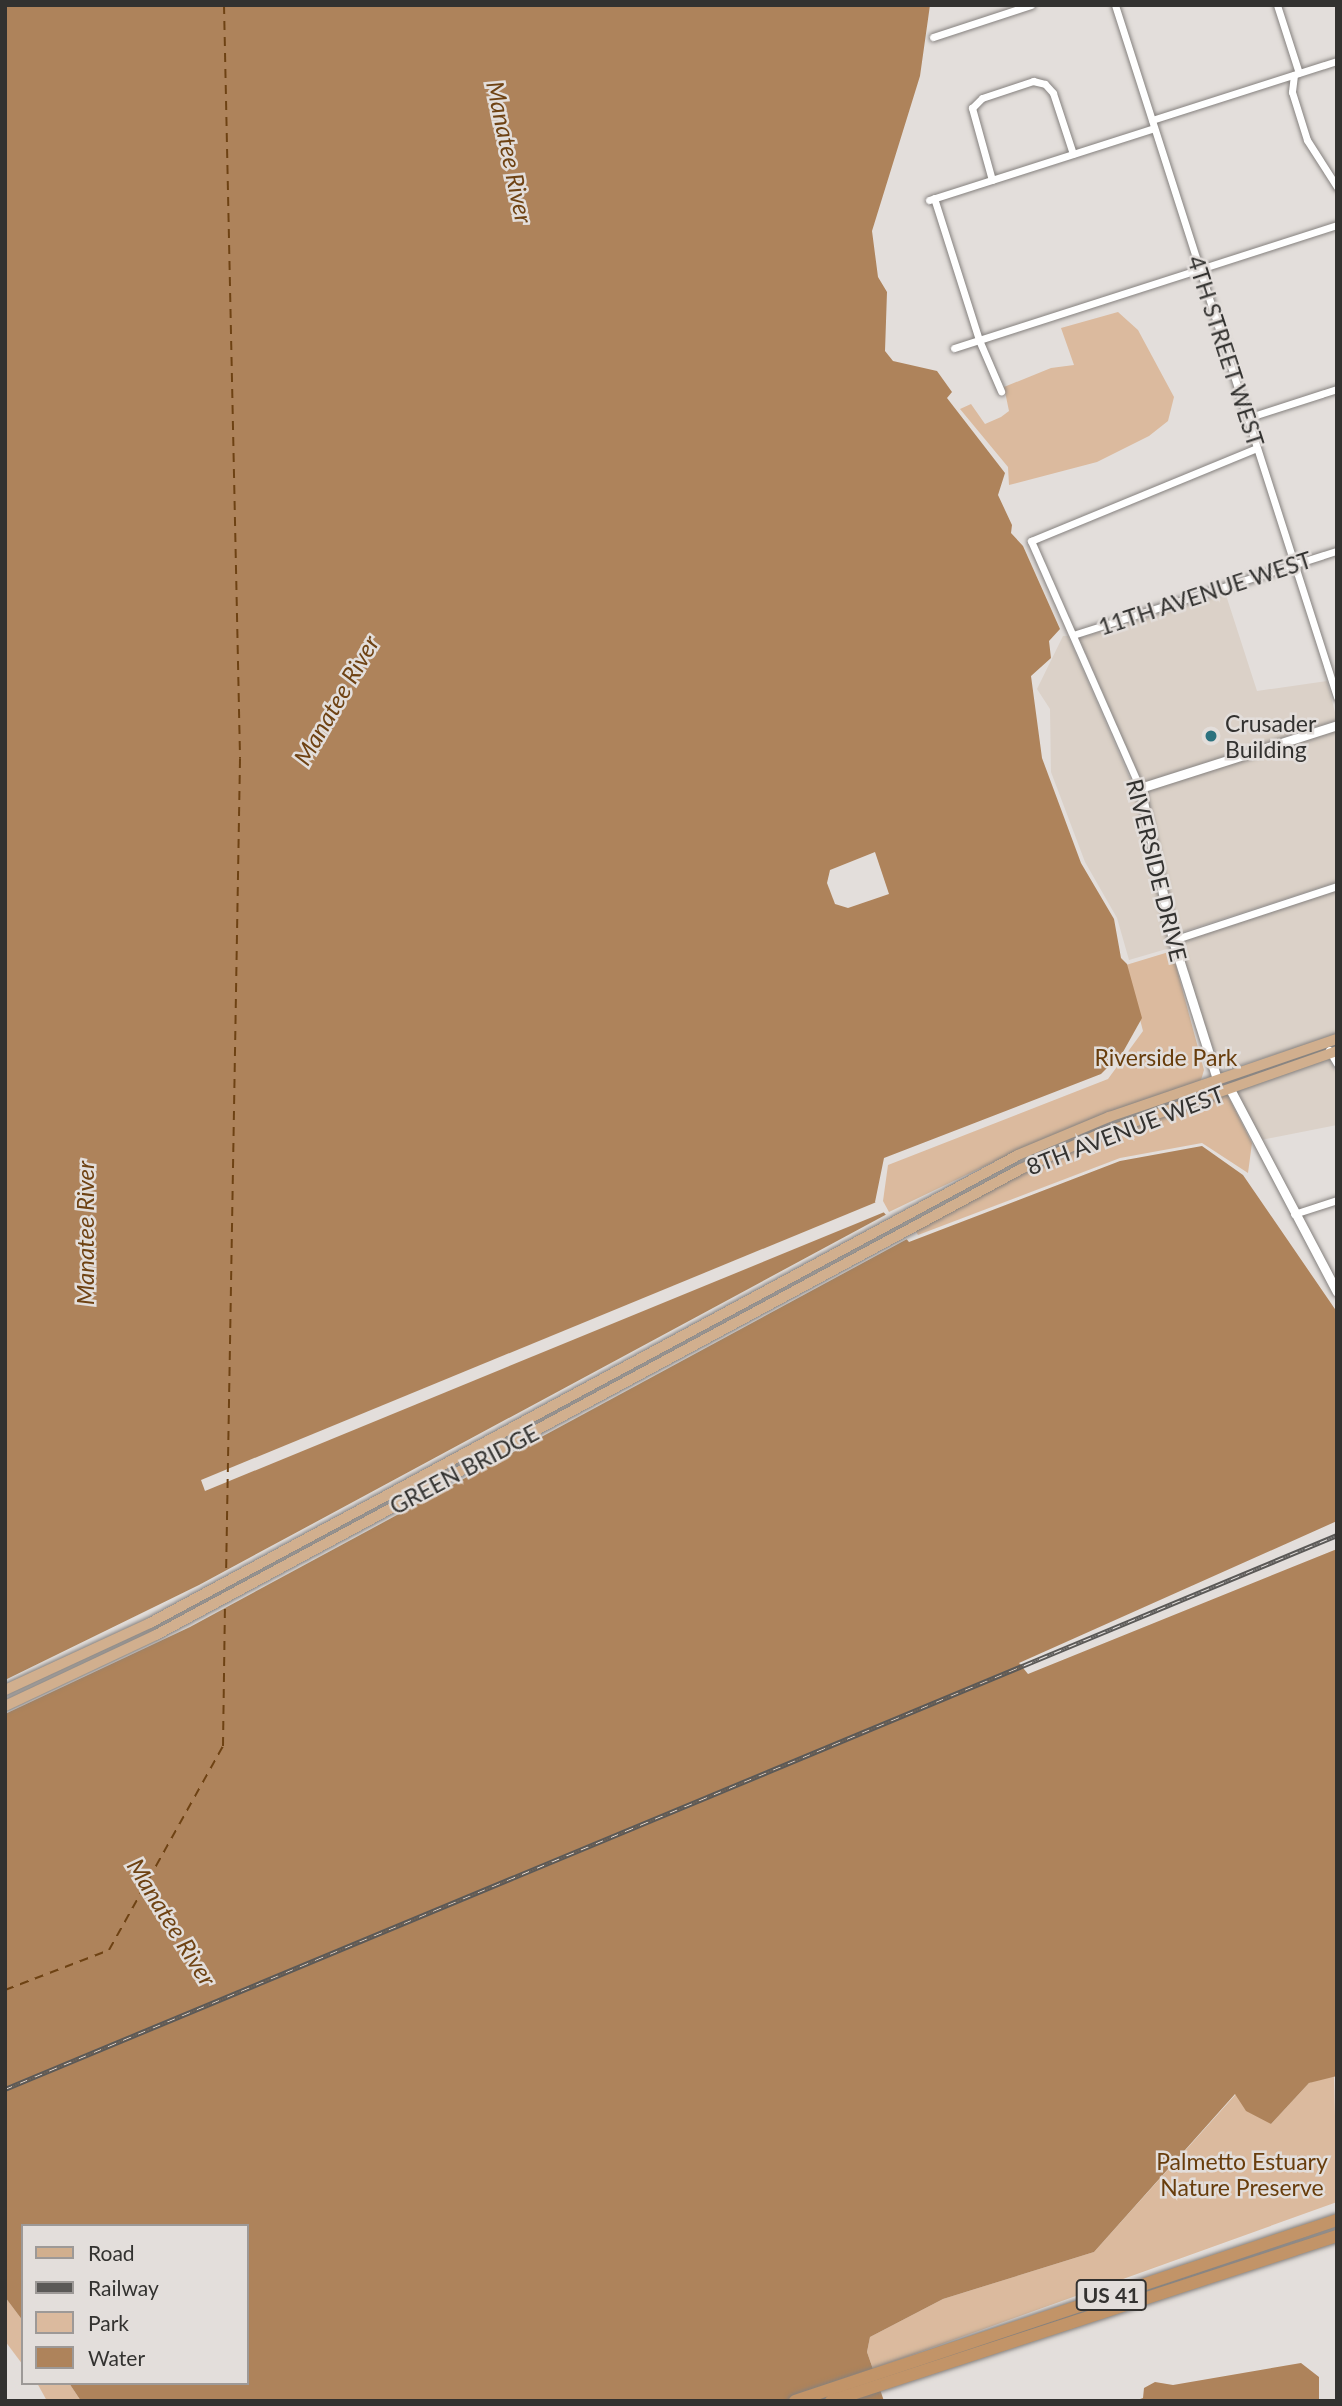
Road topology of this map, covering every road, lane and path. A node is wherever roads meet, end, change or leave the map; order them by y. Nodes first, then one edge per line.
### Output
1 (1031, 5) edge
2 (1115, 5) edge
3 (1278, 5) edge
4 (933, 37) dead end
5 (1337, 61) edge
6 (1297, 74) junction
7 (1153, 124) junction
8 (1073, 154) junction
9 (992, 180) junction
10 (1337, 187) edge
11 (1337, 225) edge
12 (1200, 269) junction
13 (979, 340) junction
14 (954, 348) dead end
15 (1337, 389) edge
16 (1001, 391) dead end
17 (1247, 418) junction
18 (1257, 448) junction
19 (1337, 551) edge
20 (1294, 564) junction
21 (1073, 635) junction
22 (1337, 697) edge
23 (1337, 724) edge
24 (1140, 788) junction
25 (1337, 886) edge
26 (1173, 940) junction
27 (1333, 1046) edge
28 (1292, 1053) junction
29 (1337, 1064) edge
30 (1217, 1079) junction
31 (1230, 1089) junction
32 (1100, 1134) junction
33 (1337, 1200) edge
34 (912, 1212) joint
35 (1294, 1214) junction
36 (919, 1223) joint
37 (1337, 1292) edge
38 (5, 1690) edge
39 (5, 1706) edge
40 (1337, 2220) edge
41 (1337, 2236) edge
42 (1254, 2247) junction
43 (1259, 2262) junction
44 (888, 2376) junction
45 (795, 2401) edge
46 (831, 2401) edge

1 - 4 street
2 - 7 street, 4TH STREET WEST
3 - 6 street
5 - 6 street
6 - 7 street
6 - 10 street
7 - 8 street
7 - 12 street, 4TH STREET WEST
8 - 9 street
8 - 9 street
9 - 13 street
11 - 12 street
12 - 13 street
12 - 17 street, 4TH STREET WEST
13 - 14 street
13 - 16 street
15 - 17 street
17 - 18 street, 4TH STREET WEST
18 - 20 street, 4TH STREET WEST
18 - 21 street, RIVERSIDE DRIVE
19 - 20 street, 11TH AVENUE WEST
20 - 21 street, 11TH AVENUE WEST
20 - 22 street, 4TH STREET WEST
21 - 24 street, RIVERSIDE DRIVE
23 - 24 street
24 - 26 street, RIVERSIDE DRIVE
25 - 26 street
26 - 30 street, RIVERSIDE DRIVE
27 - 28 main road, 8TH AVENUE WEST
27 - 29 street
27 - 31 main road, 8TH AVENUE WEST
28 - 30 main road, 8TH AVENUE WEST
28 - 31 main road
30 - 32 main road
30 - 34 main road, 8TH AVENUE WEST
31 - 32 main road, 8TH AVENUE WEST
31 - 35 street
32 - 36 main road, 8TH AVENUE WEST
33 - 35 street
34 - 38 main road, GREEN BRIDGE
35 - 37 street
36 - 39 main road, GREEN BRIDGE
40 - 42 highway, US 41
41 - 43 highway, US 41
42 - 43 street
42 - 44 highway, US 41
43 - 44 highway, US 41
44 - 45 highway, US 41
44 - 46 highway, US 41

